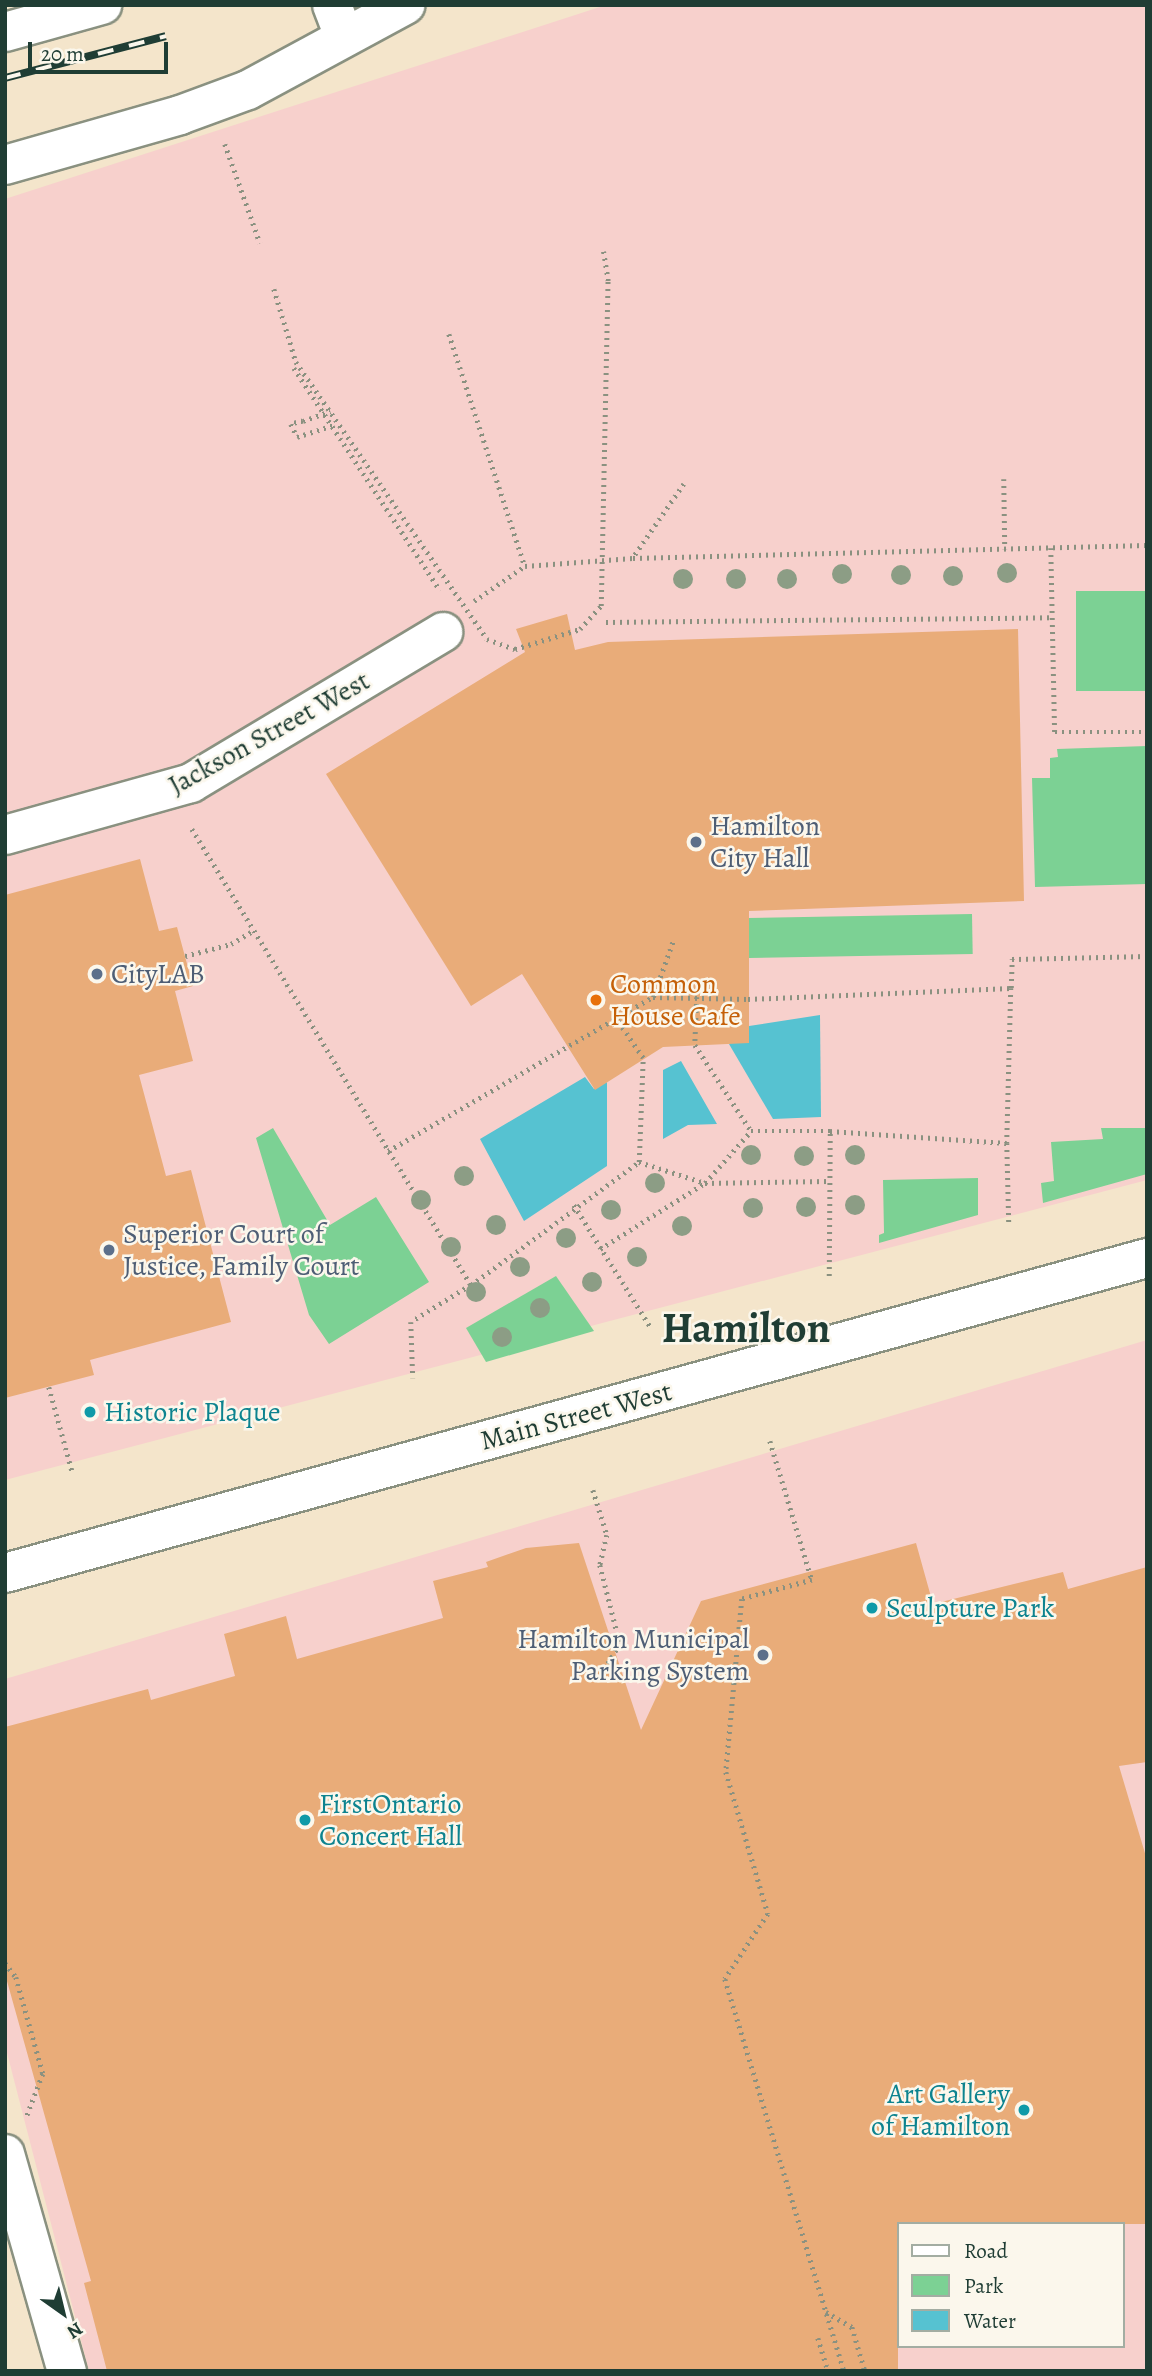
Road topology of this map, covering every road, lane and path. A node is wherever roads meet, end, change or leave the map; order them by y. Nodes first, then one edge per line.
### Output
1 (102, 5) edge
2 (405, 5) edge
3 (338, 21) edge
4 (5, 32) edge
5 (211, 103) junction
6 (5, 165) edge
7 (260, 243) dead end
8 (603, 251) dead end
9 (274, 289) dead end
10 (449, 334) dead end
11 (295, 365) junction
12 (330, 411) junction
13 (335, 425) junction
14 (1004, 479) dead end
15 (684, 484) dead end
16 (1147, 545) edge
17 (1051, 548) junction
18 (1005, 549) junction
19 (633, 558) junction
20 (525, 566) junction
21 (442, 592) dead end
22 (1052, 617) junction
23 (606, 622) dead end
24 (450, 623) joint
25 (1147, 732) edge
26 (171, 791) junction
27 (5, 835) edge
28 (253, 931) junction
29 (673, 941) dead end
30 (185, 956) dead end
31 (1147, 956) edge
32 (1011, 988) junction
33 (653, 997) junction
34 (697, 997) junction
35 (617, 1020) junction
36 (751, 1131) junction
37 (830, 1131) junction
38 (1007, 1143) junction
39 (388, 1151) junction
40 (639, 1162) junction
41 (829, 1181) junction
42 (705, 1183) junction
43 (574, 1205) junction
44 (1009, 1225) dead end
45 (600, 1248) junction
46 (1147, 1258) edge
47 (829, 1276) dead end
48 (471, 1285) junction
49 (650, 1326) dead end
50 (414, 1378) dead end
51 (49, 1387) dead end
52 (770, 1441) dead end
53 (73, 1474) dead end
54 (593, 1490) dead end
55 (5, 1573) edge
56 (598, 1680) dead end
57 (5, 1963) edge
58 (18, 2142) edge
59 (826, 2312) junction
60 (818, 2338) dead end
61 (67, 2371) edge
62 (828, 2371) edge
63 (844, 2371) edge
64 (865, 2371) edge

1 - 4 street
2 - 3 street
3 - 5 street
5 - 6 street
5 - 7 path
8 - 12 path, bridge
9 - 11 path
10 - 20 path
11 - 12 path, bridge
11 - 13 path
12 - 13 path, bridge
13 - 21 path
14 - 18 path
15 - 19 path
16 - 17 path
17 - 18 path
17 - 22 path
18 - 19 path
19 - 20 path
20 - 24 path
22 - 23 path
22 - 25 path
24 - 26 street, Jackson Street West
26 - 27 street, Jackson Street West
26 - 28 path
28 - 30 path
28 - 39 path
29 - 33 path
31 - 32 path
32 - 34 path
32 - 38 path
33 - 34 path
33 - 35 path
34 - 36 path
35 - 39 path
35 - 40 path
36 - 37 path
36 - 42 path
37 - 38 path
37 - 41 path
38 - 44 path
39 - 48 path
40 - 42 path
40 - 43 path
41 - 42 path
41 - 47 path
42 - 45 path
43 - 45 path
43 - 48 path
45 - 49 path
46 - 55 street, Main Street West
48 - 50 path
51 - 53 path
52 - 59 path
54 - 56 path
57 - 58 path
58 - 61 street
59 - 63 path
59 - 64 path
60 - 62 path

